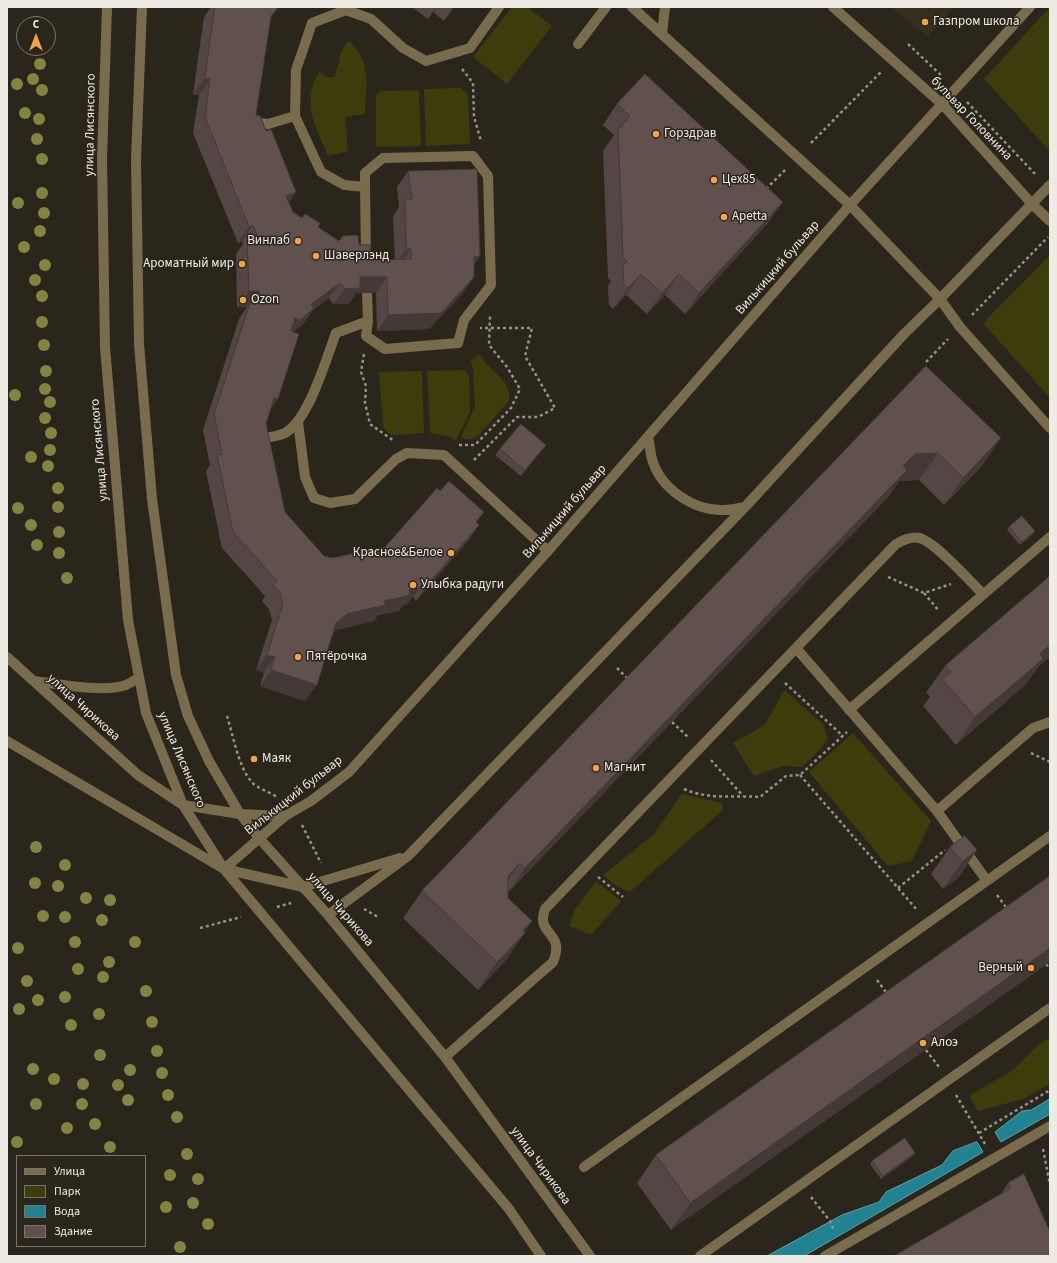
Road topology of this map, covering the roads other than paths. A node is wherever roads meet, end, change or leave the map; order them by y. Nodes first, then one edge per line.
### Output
1 (107, 7) edge
2 (142, 7) edge
3 (499, 7) edge
4 (606, 7) edge
5 (632, 7) edge
6 (665, 7) edge
7 (833, 7) edge
8 (1030, 7) edge
9 (662, 34) junction
10 (578, 44) dead end
11 (943, 105) junction
12 (295, 116) junction
13 (247, 121) edge
14 (1050, 185) edge
15 (365, 187) junction
16 (1032, 204) junction
17 (850, 205) junction
18 (1050, 221) edge
19 (367, 268) edge
20 (367, 293) edge
21 (940, 299) junction
22 (368, 321) junction
23 (298, 422) junction
24 (1050, 428) edge
25 (648, 437) junction
26 (255, 439) edge
27 (745, 506) junction
28 (1050, 537) edge
29 (548, 551) junction
30 (983, 594) junction
31 (796, 648) junction
32 (7, 657) edge
33 (139, 678) junction
34 (33, 681) junction
35 (849, 710) junction
36 (1050, 722) edge
37 (7, 740) edge
38 (183, 805) junction
39 (937, 811) junction
40 (240, 814) junction
41 (285, 816) junction
42 (1050, 836) edge
43 (259, 838) junction
44 (408, 856) junction
45 (224, 869) junction
46 (987, 881) junction
47 (303, 887) junction
48 (328, 915) junction
49 (1050, 1008) edge
50 (445, 1058) junction
51 (1050, 1126) edge
52 (584, 1167) dead end
53 (541, 1256) edge
54 (590, 1256) edge
55 (700, 1256) edge
56 (825, 1256) edge

1 - 33 street, улица Лисянского
2 - 40 street, улица Лисянского
3 - 12 street
4 - 10 street
5 - 9 street
6 - 9 street
7 - 11 street, бульвар Головнина
8 - 11 street, Вилькицкий бульвар
9 - 17 street
11 - 16 street, бульвар Головнина
11 - 17 street, Вилькицкий бульвар
12 - 13 street
12 - 15 street
14 - 16 street
15 - 19 street
15 - 22 street
16 - 18 street, бульвар Головнина
16 - 21 street
17 - 21 street
17 - 25 street, Вилькицкий бульвар
20 - 22 street
21 - 24 street
21 - 27 street
22 - 23 street
23 - 26 street
23 - 29 street
25 - 27 street
25 - 29 street, Вилькицкий бульвар
27 - 44 street
28 - 30 street
29 - 41 street, Вилькицкий бульвар
30 - 31 street
30 - 35 street
31 - 35 street
31 - 50 street
32 - 34 street, улица Чирикова
33 - 34 street
33 - 38 street, улица Лисянского
34 - 38 street, улица Чирикова
35 - 39 street
36 - 39 street
37 - 45 street
38 - 40 street, улица Чирикова
38 - 45 street, улица Лисянского
39 - 46 street
40 - 41 street
40 - 43 street, улица Чирикова
41 - 43 street, Вилькицкий бульвар
42 - 46 street
43 - 45 street, Вилькицкий бульвар
43 - 47 street, улица Чирикова
44 - 47 street
44 - 48 street
45 - 47 street
45 - 53 street
46 - 52 street
47 - 48 street, улица Чирикова
48 - 50 street, улица Чирикова
49 - 55 street
50 - 54 street, улица Чирикова
51 - 56 street

